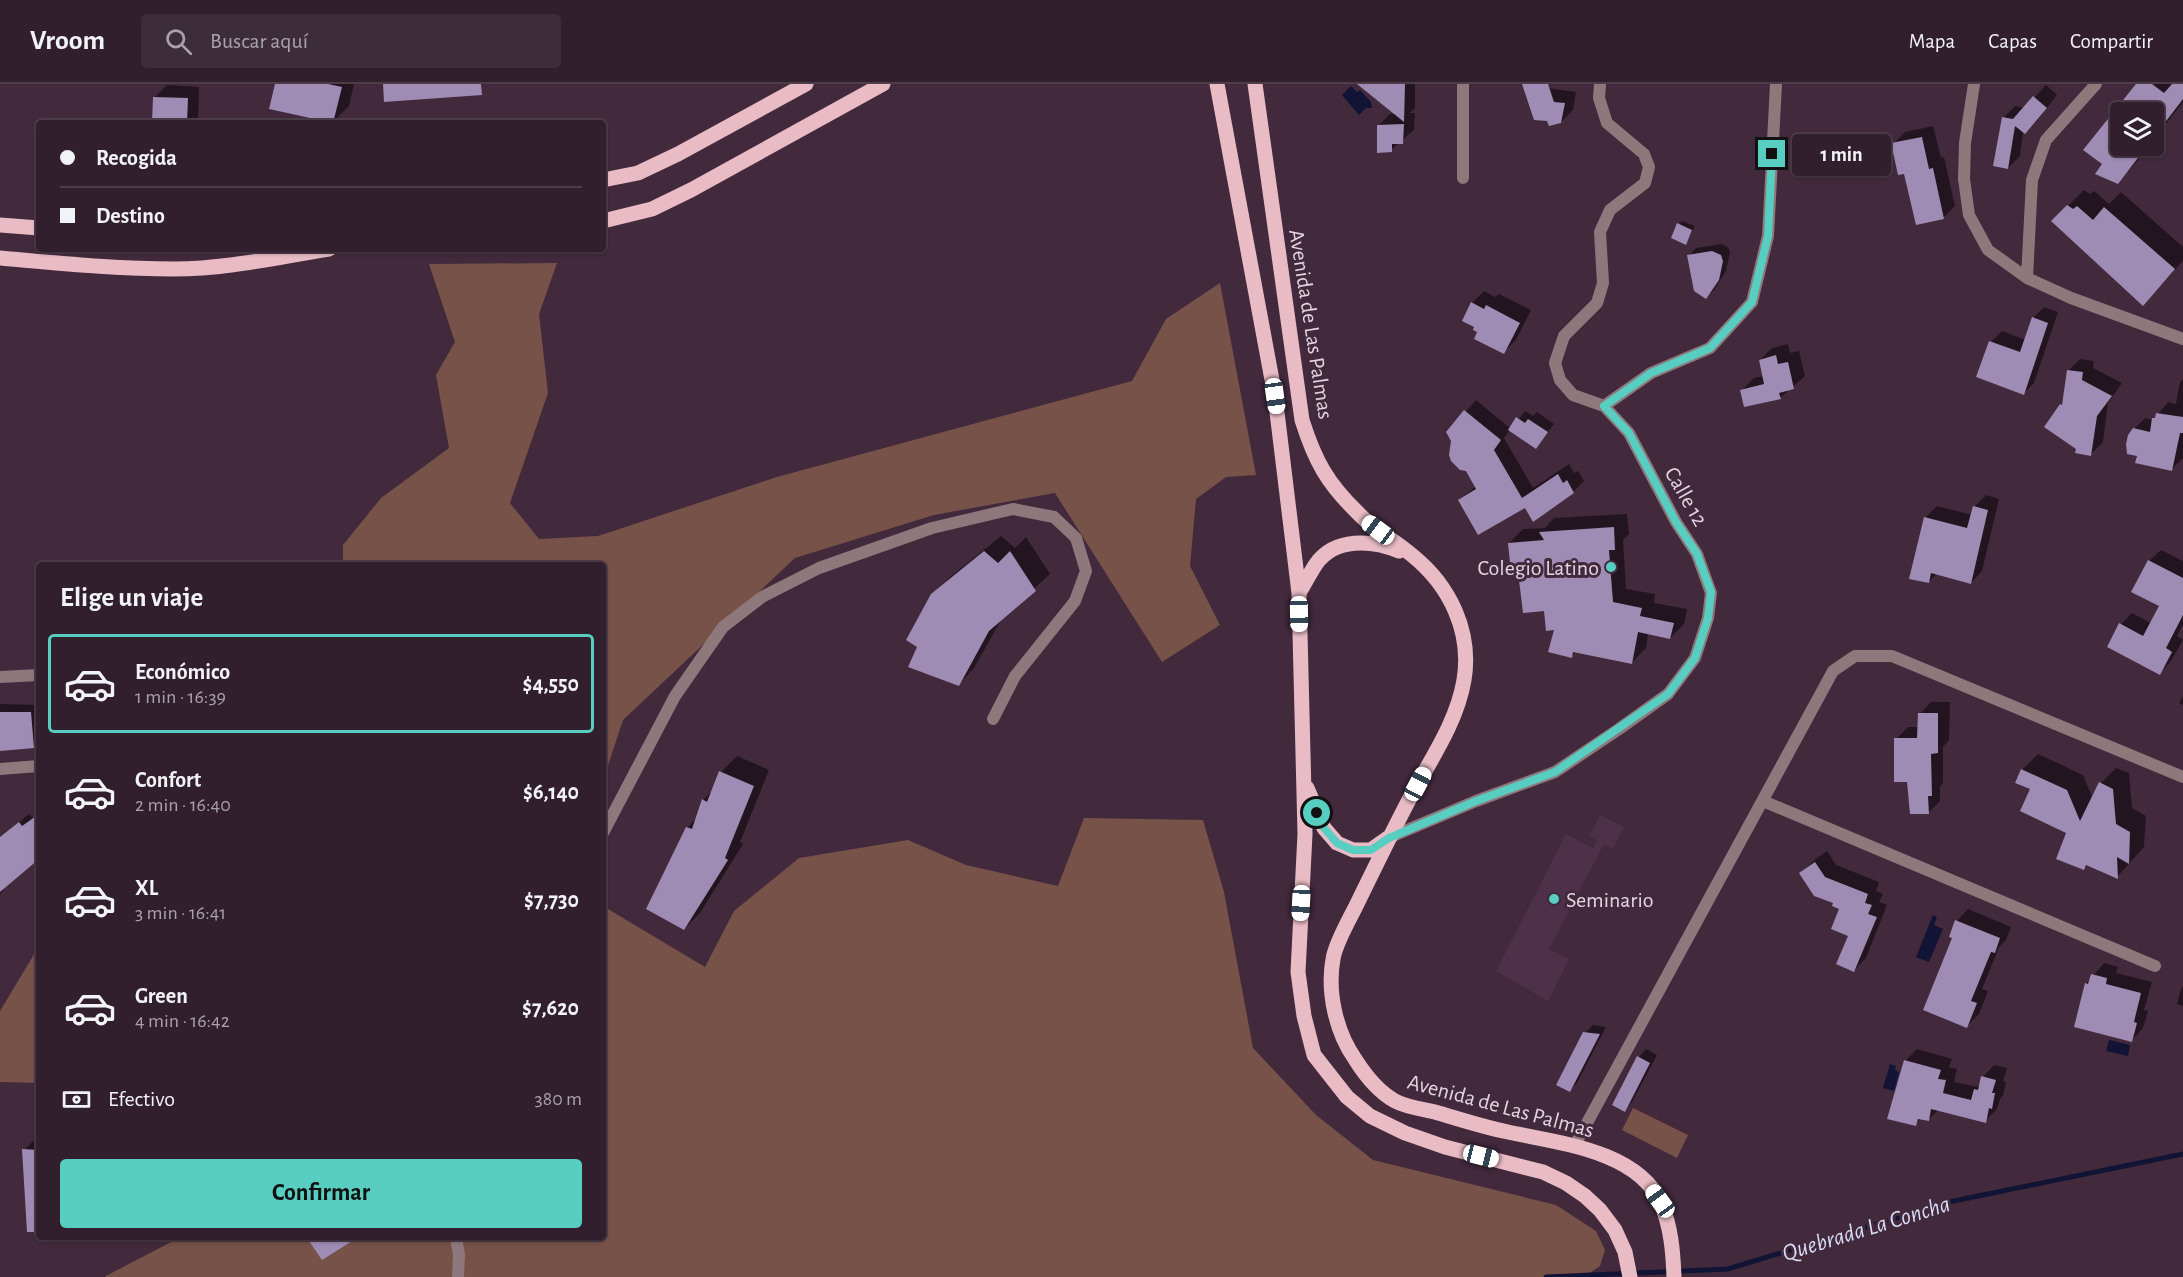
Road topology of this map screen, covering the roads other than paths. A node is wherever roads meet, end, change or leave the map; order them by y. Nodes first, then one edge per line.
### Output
1 (806, 84) edge
2 (883, 84) edge
3 (1217, 84) edge
4 (1255, 84) edge
5 (1463, 84) edge
6 (1600, 84) edge
7 (1776, 84) edge
8 (1974, 84) edge
9 (2096, 84) edge
10 (1463, 178) dead end
11 (606, 179) edge
12 (606, 220) edge
13 (0, 225) edge
14 (36, 228) edge
15 (309, 252) edge
16 (0, 258) edge
17 (2027, 278) junction
18 (2183, 339) edge
19 (1604, 406) junction
20 (1416, 558) junction
21 (1299, 593) junction
22 (36, 675) edge
23 (0, 677) edge
24 (993, 718) dead end
25 (36, 766) edge
26 (0, 769) edge
27 (2183, 777) edge
28 (1305, 783) junction
29 (1763, 801) junction
30 (606, 827) edge
31 (1389, 838) junction
32 (2155, 966) dead end
33 (1575, 1145) junction
34 (456, 1240) edge
35 (458, 1277) edge
36 (1630, 1277) edge
37 (1674, 1277) edge

1 - 11 main road
2 - 12 main road
3 - 21 main road
4 - 20 main road, Avenida de Las Palmas
5 - 10 street
6 - 19 street, Calle 12
7 - 19 street
8 - 17 street
9 - 17 street
13 - 14 main road
15 - 16 main road
17 - 18 street
19 - 31 street, Calle 12
20 - 21 main road
20 - 31 main road, Avenida de Las Palmas
21 - 28 main road
22 - 23 street
24 - 30 street
25 - 26 street
27 - 29 street
28 - 31 main road
28 - 36 main road
29 - 32 street
29 - 33 street
31 - 33 main road, Avenida de Las Palmas
33 - 37 main road, Avenida de Las Palmas
34 - 35 street

